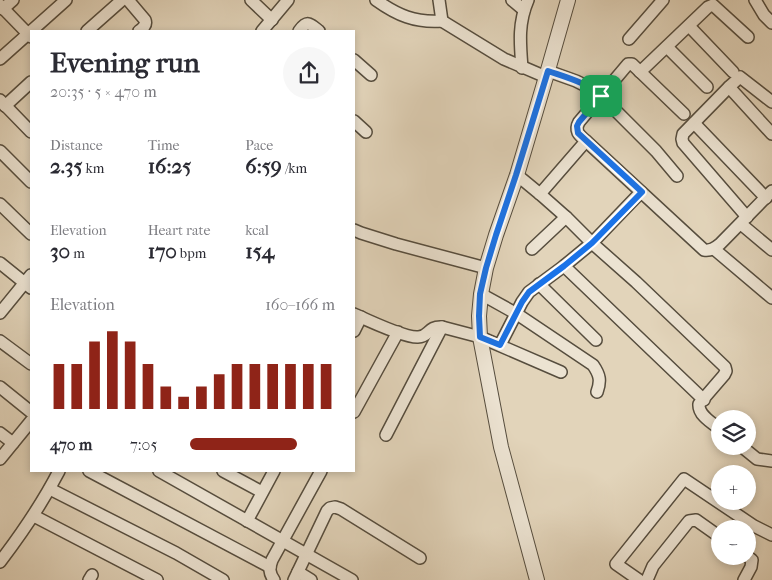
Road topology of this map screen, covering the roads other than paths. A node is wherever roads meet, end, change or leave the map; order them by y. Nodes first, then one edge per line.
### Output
1 (13, 0) edge
2 (66, 0) edge
3 (122, 0) edge
4 (128, 0) edge
5 (251, 0) edge
6 (288, 0) edge
7 (376, 0) edge
8 (439, 0) edge
9 (512, 0) edge
10 (568, 0) edge
11 (663, 0) edge
12 (755, 0) edge
13 (718, 3) edge
14 (526, 5) edge
15 (2, 7) edge
16 (442, 21) junction
17 (772, 23) edge
18 (689, 26) junction
19 (269, 27) edge
20 (35, 30) edge
21 (88, 30) edge
22 (140, 30) edge
23 (300, 30) edge
24 (318, 30) edge
25 (30, 35) edge
26 (748, 37) dead end
27 (629, 39) dead end
28 (668, 47) junction
29 (0, 59) edge
30 (355, 61) edge
31 (522, 68) junction
32 (640, 72) junction
33 (733, 72) dead end
34 (547, 74) junction
35 (372, 75) dead end
36 (30, 83) edge
37 (729, 87) junction
38 (707, 88) dead end
39 (601, 96) junction
40 (772, 102) edge
41 (3, 103) edge
42 (684, 114) dead end
43 (355, 122) edge
44 (694, 124) junction
45 (30, 131) edge
46 (366, 132) dead end
47 (772, 134) edge
48 (586, 141) junction
49 (0, 151) edge
50 (516, 175) junction
51 (677, 176) dead end
52 (30, 181) edge
53 (642, 192) junction
54 (540, 194) junction
55 (769, 194) edge
56 (0, 204) edge
57 (566, 217) junction
58 (744, 221) junction
59 (355, 230) edge
60 (30, 233) edge
61 (592, 243) junction
62 (532, 249) dead end
63 (714, 249) junction
64 (772, 250) edge
65 (0, 264) edge
66 (564, 266) junction
67 (486, 268) junction
68 (29, 282) edge
69 (539, 284) junction
70 (480, 294) junction
71 (772, 298) edge
72 (0, 312) edge
73 (517, 314) junction
74 (357, 315) edge
75 (442, 327) junction
76 (398, 332) junction
77 (480, 337) junction
78 (596, 340) dead end
79 (0, 341) edge
80 (500, 345) junction
81 (30, 363) edge
82 (561, 372) dead end
83 (0, 387) edge
84 (597, 392) dead end
85 (704, 400) junction
86 (355, 410) edge
87 (30, 411) edge
88 (711, 421) edge
89 (30, 422) edge
90 (0, 433) edge
91 (386, 435) dead end
92 (13, 443) junction
93 (752, 455) edge
94 (0, 459) edge
95 (772, 461) edge
96 (58, 472) edge
97 (91, 472) edge
98 (161, 472) edge
99 (225, 472) edge
100 (273, 472) edge
101 (320, 472) edge
102 (50, 488) junction
103 (262, 492) junction
104 (34, 516) junction
105 (247, 520) junction
106 (711, 531) edge
107 (772, 536) edge
108 (282, 540) junction
109 (306, 554) junction
110 (420, 558) dead end
111 (0, 562) edge
112 (751, 565) edge
113 (271, 576) edge
114 (296, 576) edge
115 (158, 580) edge
116 (223, 580) edge
117 (311, 580) edge
118 (352, 580) edge
119 (538, 580) edge
120 (639, 580) edge
121 (647, 580) edge
122 (658, 580) edge
123 (744, 580) edge

1 - 15 street
2 - 20 street
3 - 21 street
4 - 22 street
5 - 19 street
6 - 19 street
7 - 16 street
8 - 16 street
9 - 14 street
10 - 34 street
11 - 27 street
12 - 17 street
13 - 18 street
13 - 26 street
14 - 31 street
15 - 25 street
16 - 31 street
18 - 28 street
18 - 33 street
23 - 24 street
25 - 29 street
28 - 32 street
28 - 38 street
30 - 35 street
31 - 34 street
32 - 39 street
32 - 42 street
34 - 39 street
34 - 50 street
36 - 41 street
37 - 40 street
37 - 44 street
37 - 47 street
39 - 48 street
39 - 51 street
41 - 45 street
43 - 46 street
44 - 55 street
44 - 58 street
48 - 53 street
48 - 54 street
49 - 52 street
50 - 54 street
50 - 67 street
53 - 61 street
53 - 63 street
54 - 57 street
55 - 58 street
56 - 60 street
57 - 61 street
57 - 62 street
58 - 63 street
58 - 64 street
59 - 67 street
61 - 66 street
61 - 85 street
63 - 71 street
65 - 68 street
66 - 69 street
66 - 85 street
67 - 70 street
68 - 72 street
69 - 73 street
69 - 78 street
70 - 73 street
70 - 77 street
73 - 80 street
73 - 84 street
74 - 76 street
75 - 76 street
75 - 77 street
75 - 91 street
76 - 86 street
77 - 80 street
77 - 119 street
79 - 81 street
80 - 82 street
83 - 87 street
85 - 88 street
89 - 92 street
90 - 92 street
92 - 94 street
93 - 95 street
96 - 102 street
97 - 113 street
98 - 105 street
99 - 103 street
100 - 103 street
101 - 108 street
102 - 104 street
102 - 116 street
103 - 105 street
104 - 111 street
104 - 115 street
105 - 108 street
106 - 121 street
107 - 120 street
108 - 109 street
108 - 113 street
109 - 110 street
109 - 114 street
109 - 118 street
112 - 123 street
114 - 117 street
121 - 122 street

